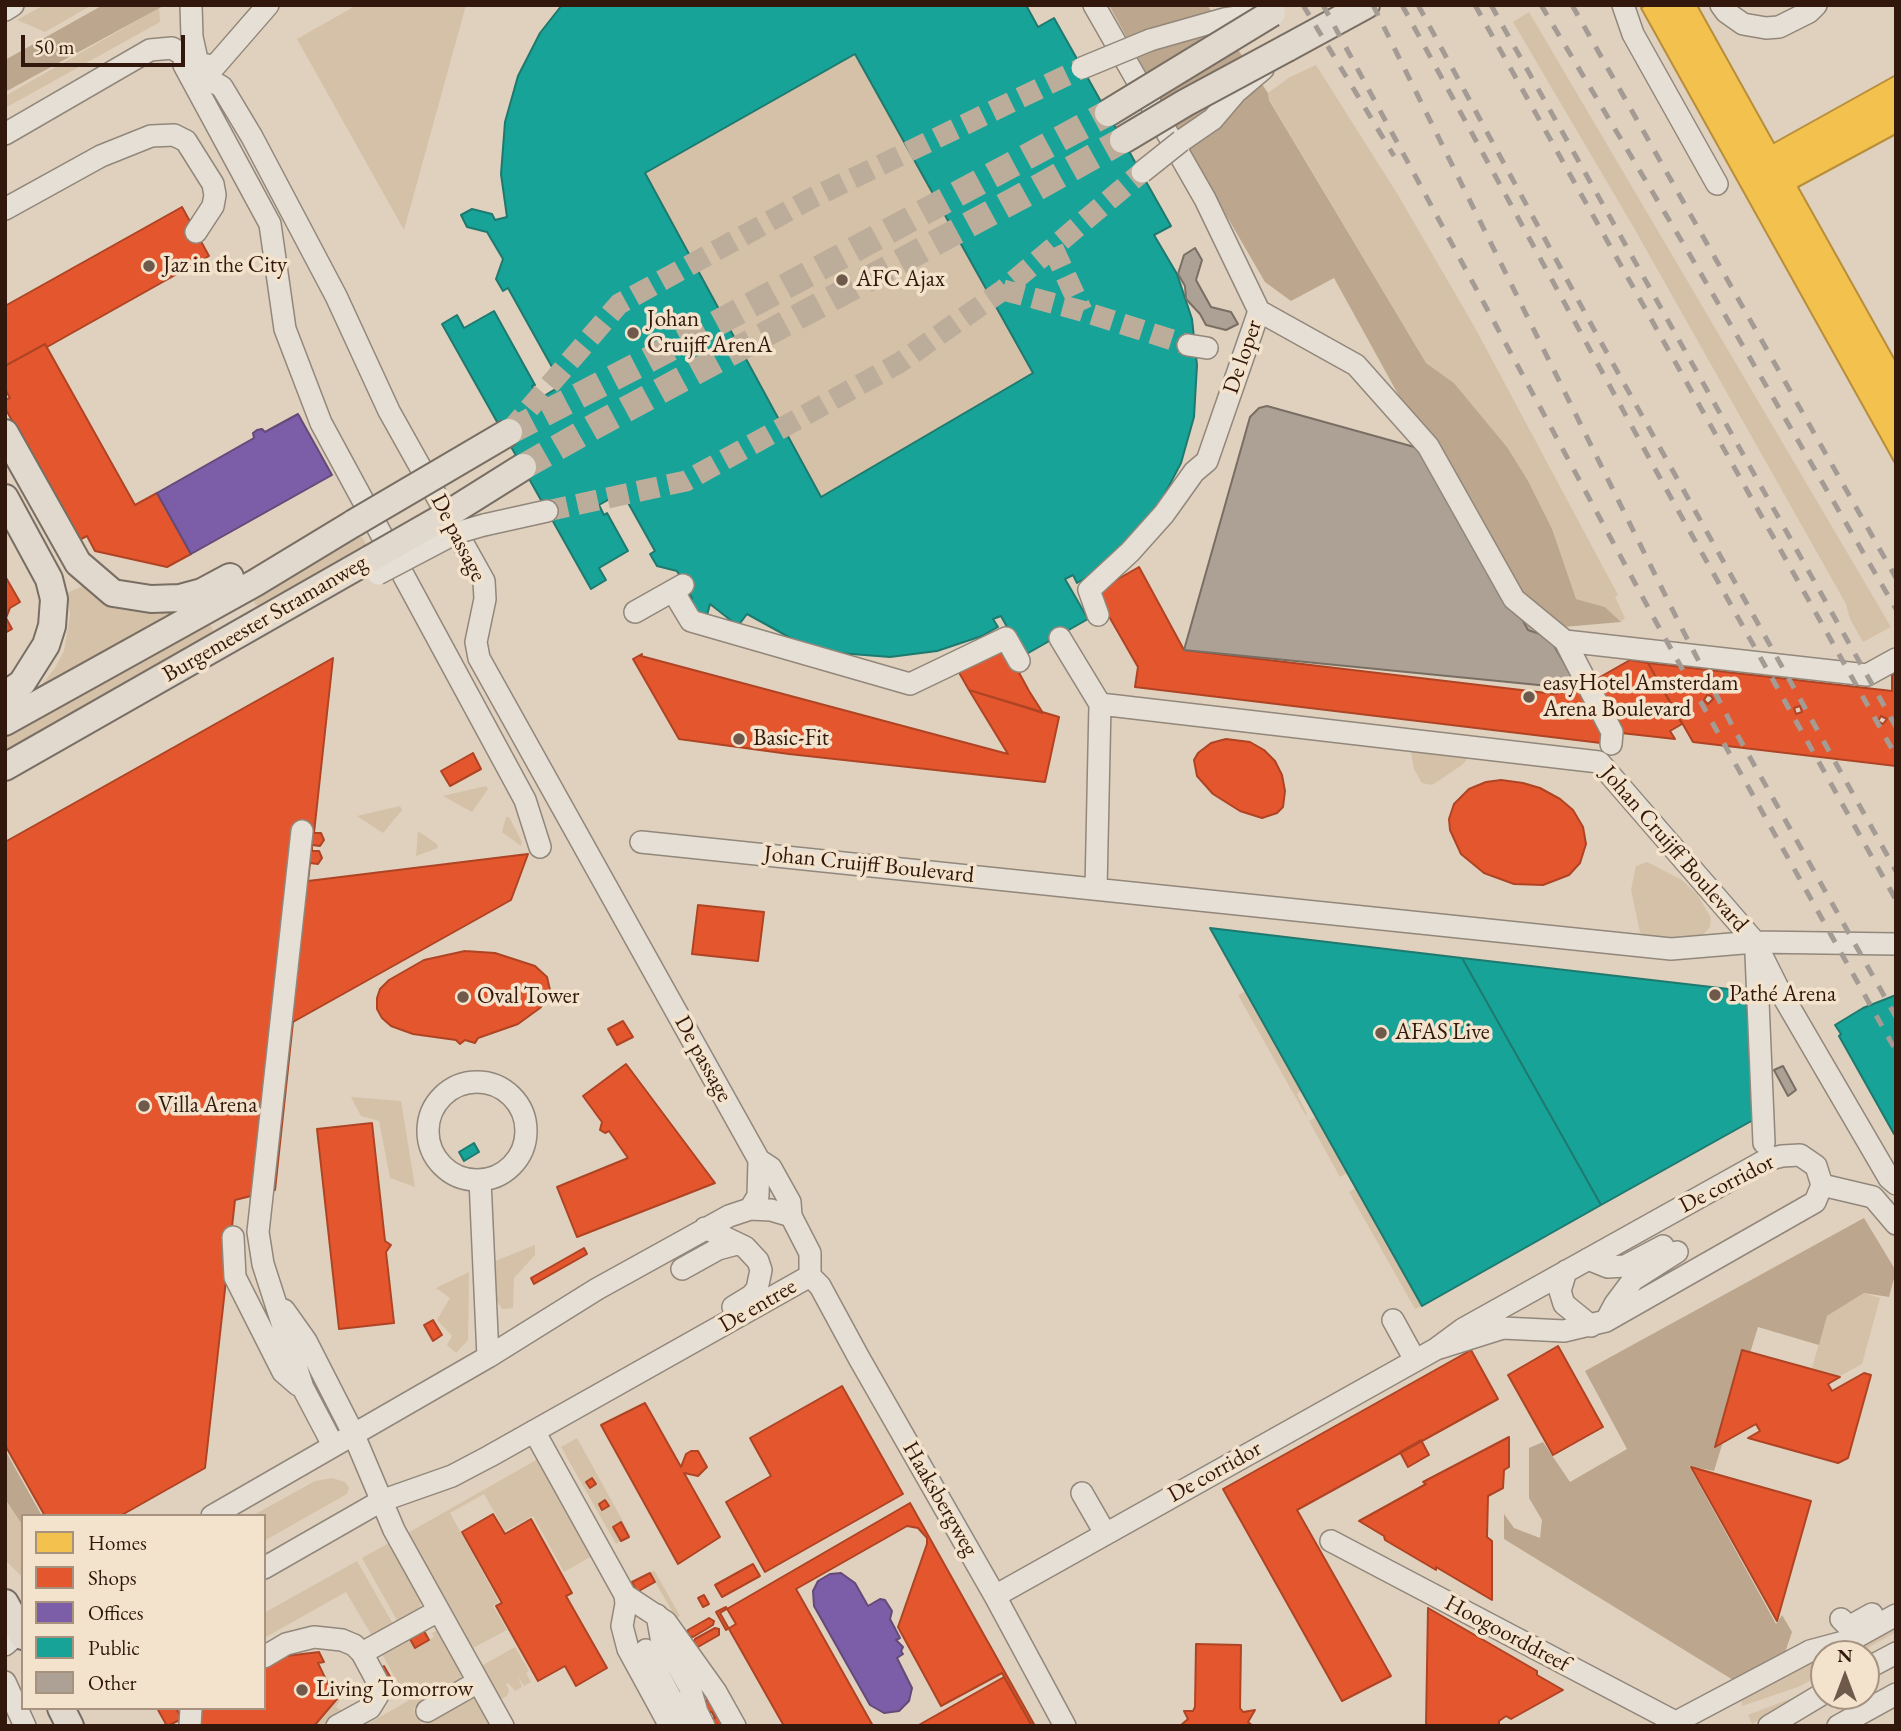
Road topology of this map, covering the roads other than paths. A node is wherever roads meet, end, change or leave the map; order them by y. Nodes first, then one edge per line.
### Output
1 (13, 5) edge
2 (268, 5) edge
3 (1094, 5) edge
4 (1366, 5) edge
5 (1623, 5) edge
6 (1723, 5) edge
7 (1742, 5) edge
8 (1816, 5) edge
9 (191, 8) edge
10 (1278, 9) edge
11 (5, 10) edge
12 (1287, 48) junction
13 (191, 65) junction
14 (1082, 68) tunnel mouth
15 (1108, 113) tunnel mouth
16 (5, 134) edge
17 (1123, 140) tunnel mouth
18 (1142, 172) tunnel mouth
19 (1717, 184) dead end
20 (5, 209) edge
21 (195, 232) dead end
22 (1259, 311) junction
23 (509, 432) dead end
24 (5, 433) edge
25 (523, 467) tunnel mouth
26 (5, 478) edge
27 (8, 502) edge
28 (547, 511) tunnel mouth
29 (374, 566) junction
30 (279, 567) junction
31 (635, 612) dead end
32 (1098, 615) dead end
33 (1060, 638) dead end
34 (1565, 640) junction
35 (1896, 659) edge
36 (1019, 661) dead end
37 (5, 695) edge
38 (1100, 704) junction
39 (5, 722) edge
40 (1611, 744) dead end
41 (5, 767) edge
42 (302, 831) dead end
43 (641, 842) dead end
44 (540, 847) dead end
45 (1096, 889) junction
46 (1755, 942) junction
47 (1896, 944) edge
48 (1764, 1143) dead end
49 (759, 1160) junction
50 (480, 1180) junction
51 (1896, 1184) edge
52 (1822, 1185) junction
53 (750, 1209) junction
54 (791, 1216) junction
55 (1896, 1224) edge
56 (705, 1228) junction
57 (233, 1237) dead end
58 (737, 1244) junction
59 (1588, 1259) junction
60 (682, 1269) dead end
61 (1566, 1271) junction
62 (810, 1276) junction
63 (275, 1298) junction
64 (1393, 1320) dead end
65 (1598, 1323) junction
66 (1436, 1349) junction
67 (488, 1357) junction
68 (1415, 1360) junction
69 (303, 1388) junction
70 (534, 1431) junction
71 (353, 1433) junction
72 (333, 1445) junction
73 (458, 1473) junction
74 (1082, 1493) dead end
75 (381, 1501) junction
76 (215, 1514) edge
77 (1105, 1534) junction
78 (1331, 1542) dead end
79 (266, 1567) edge
80 (625, 1595) junction
81 (995, 1596) junction
82 (1896, 1602) edge
83 (5, 1603) edge
84 (438, 1611) junction
85 (657, 1615) junction
86 (1896, 1615) edge
87 (1841, 1619) dead end
88 (1816, 1630) dead end
89 (18, 1635) edge
90 (625, 1635) junction
91 (1813, 1640) edge
92 (1851, 1640) edge
93 (655, 1648) junction
94 (369, 1649) junction
95 (1810, 1651) edge
96 (1896, 1653) edge
97 (266, 1656) edge
98 (1880, 1662) edge
99 (478, 1682) junction
100 (10, 1689) edge
101 (1896, 1694) edge
102 (1810, 1701) edge
103 (62, 1710) edge
104 (427, 1711) dead end
105 (681, 1721) edge
106 (1680, 1724) edge
107 (25, 1726) edge
108 (70, 1726) edge
109 (337, 1726) edge
110 (503, 1726) edge
111 (735, 1726) edge
112 (1065, 1726) edge
113 (1769, 1726) edge
114 (1838, 1726) edge

1 - 11 street
2 - 13 street
3 - 22 street, De loper
4 - 12 main road
5 - 19 street
6 - 7 street
6 - 8 street
9 - 13 street
10 - 14 street, bridge
10 - 15 main road, bridge
12 - 17 main road, bridge
12 - 18 street, bridge
13 - 16 street
13 - 44 street
13 - 49 street, De passage
20 - 21 street
22 - 32 street, De loper
22 - 34 street
23 - 30 main road, Burgemeester Stramanweg, bridge
24 - 30 main road, Burgemeester Stramanweg
25 - 29 main road, Burgemeester Stramanweg, bridge
26 - 27 main road
27 - 37 main road
28 - 29 street, bridge
29 - 41 main road, Burgemeester Stramanweg
30 - 39 main road, Burgemeester Stramanweg
31 - 36 street
33 - 38 street
34 - 35 street
34 - 40 street
38 - 45 street
38 - 46 street, Johan Cruijff Boulevard
42 - 63 street
43 - 45 street, Johan Cruijff Boulevard
45 - 46 street, Johan Cruijff Boulevard
46 - 47 street
46 - 48 street
46 - 51 street
49 - 53 street
49 - 54 street, De passage
50 - 50 street
50 - 67 street
52 - 55 street
52 - 59 street, De corridor
52 - 65 street, De corridor
53 - 54 street
53 - 56 street
54 - 62 street, De entree
56 - 58 street
56 - 67 street
57 - 69 street
58 - 60 street
58 - 73 street
59 - 61 street, De corridor
59 - 65 street
61 - 65 street
61 - 66 street, De corridor
62 - 70 street, De entree
62 - 81 street, Haaksbergweg
63 - 69 street
63 - 71 street
64 - 68 street
65 - 66 street, De corridor
66 - 68 street, De corridor
67 - 71 street
68 - 77 street, De corridor
69 - 72 street
70 - 73 street, De entree
70 - 80 street
71 - 72 street
71 - 75 street
72 - 76 street
73 - 75 street, De entree
74 - 77 street
75 - 79 street, De entree
75 - 84 street
77 - 81 street, De corridor
78 - 106 street, Hoogoorddreef
80 - 85 street
80 - 90 street
81 - 112 street, Haaksbergweg
82 - 87 street
83 - 89 main road
84 - 94 street
84 - 99 street
85 - 93 street
85 - 111 street
86 - 92 street
88 - 91 street
90 - 93 street
90 - 105 street
93 - 105 street
93 - 105 street
94 - 97 street
94 - 109 street
95 - 106 street
96 - 98 street
99 - 104 street
99 - 110 street
100 - 107 street
101 - 114 street
102 - 113 street
103 - 108 main road

